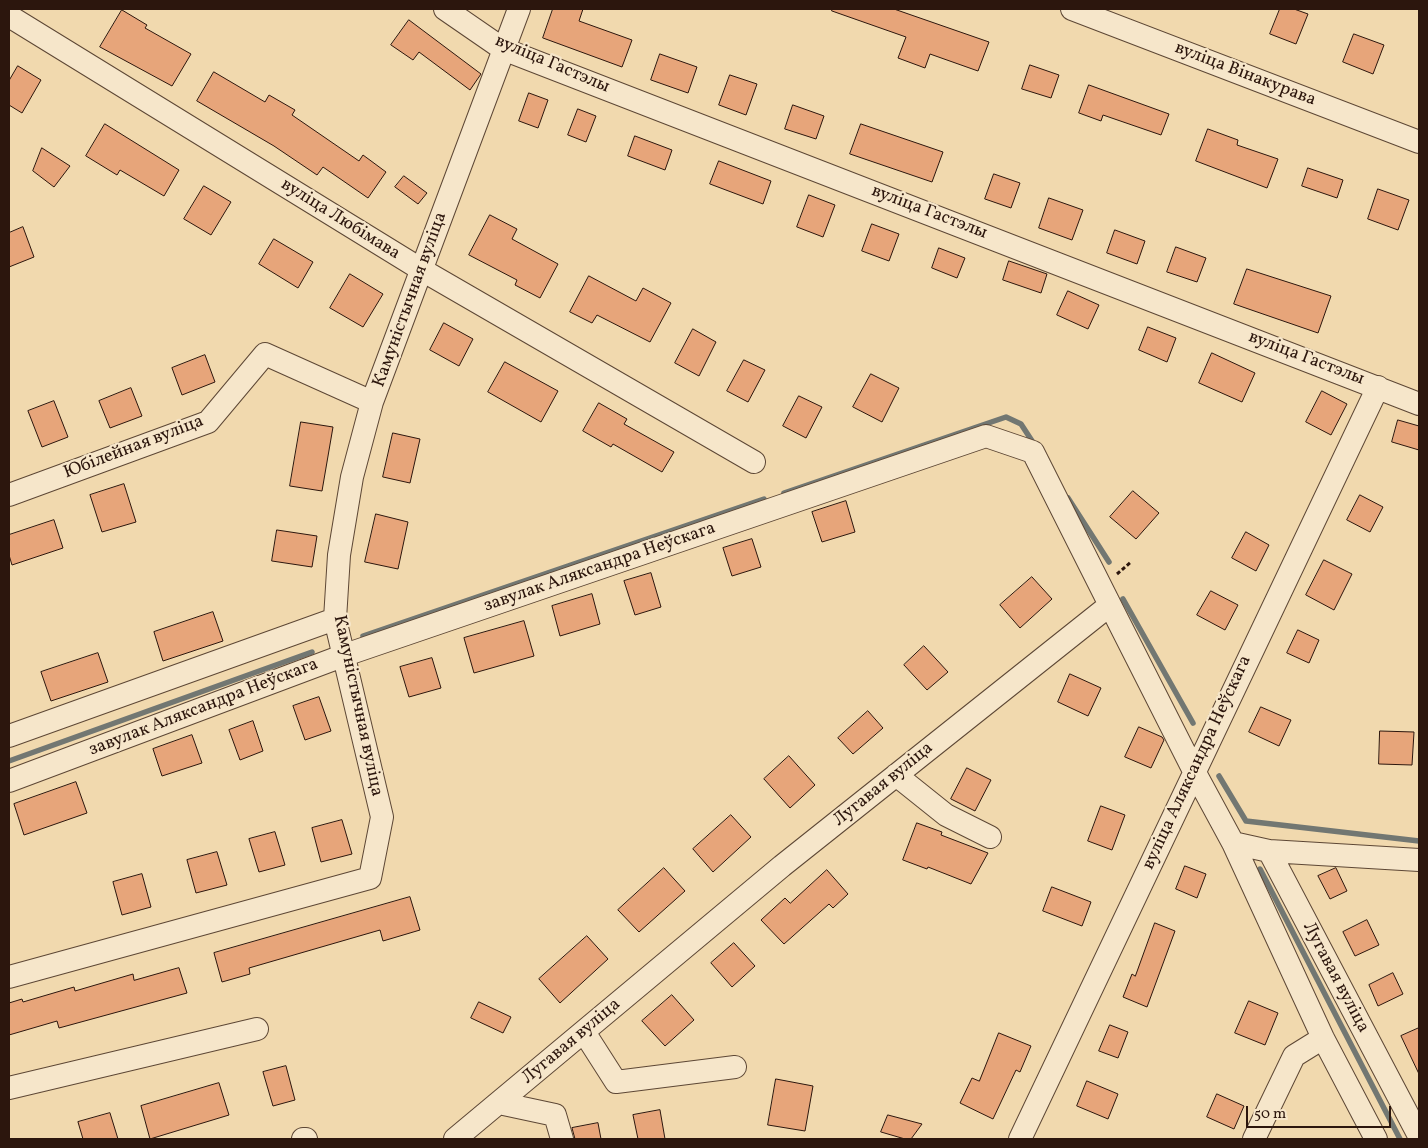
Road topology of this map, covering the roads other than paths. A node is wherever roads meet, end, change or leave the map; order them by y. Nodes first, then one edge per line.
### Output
1 (445, 9) edge
2 (519, 9) edge
3 (1072, 9) edge
4 (9, 16) edge
5 (503, 49) junction
6 (1419, 142) edge
7 (422, 270) junction
8 (1378, 387) junction
9 (372, 402) junction
10 (1419, 404) edge
11 (754, 462) dead end
12 (9, 495) edge
13 (1110, 605) junction
14 (335, 619) junction
15 (345, 655) junction
16 (9, 736) edge
17 (1194, 771) junction
18 (896, 775) junction
19 (9, 782) edge
20 (990, 838) dead end
21 (1233, 843) junction
22 (1269, 851) junction
23 (1419, 860) edge
24 (9, 977) edge
25 (257, 1029) dead end
26 (584, 1032) junction
27 (1323, 1038) junction
28 (735, 1067) dead end
29 (9, 1088) edge
30 (499, 1103) junction
31 (1419, 1136) edge
32 (455, 1139) edge
33 (562, 1139) edge
34 (1020, 1139) edge
35 (1254, 1139) edge
36 (1376, 1139) edge

1 - 5 street, вуліца Гастэлы
2 - 5 street, Камуністычная вуліца
3 - 6 street, вуліца Вінакурава
4 - 7 street, вуліца Любімава
5 - 7 street, Камуністычная вуліца
5 - 8 street, вуліца Гастэлы
7 - 9 street, Камуністычная вуліца
7 - 11 street, вуліца Любімава
8 - 10 street, вуліца Гастэлы
8 - 17 street, вуліца Аляксандра Неўскага
9 - 12 street, Юбілейная вуліца
9 - 14 street, Камуністычная вуліца
13 - 15 street, завулак Аляксандра Неўскага
13 - 17 street, Лугавая вуліца
13 - 18 street, Лугавая вуліца
14 - 15 street, Камуністычная вуліца
14 - 16 street, завулак Аляксандра Неўскага
15 - 19 street, завулак Аляксандра Неўскага
15 - 24 street, Камуністычная вуліца
17 - 21 street, Лугавая вуліца
17 - 34 street, вуліца Аляксандра Неўскага
18 - 20 street
18 - 26 street, Лугавая вуліца
21 - 22 street
21 - 27 street, Лугавая вуліца
22 - 23 street
22 - 31 street, Лугавая вуліца
25 - 29 street
26 - 28 street
26 - 30 street, Лугавая вуліца
27 - 35 street
27 - 36 street, Лугавая вуліца
30 - 32 street, Лугавая вуліца
30 - 33 street

